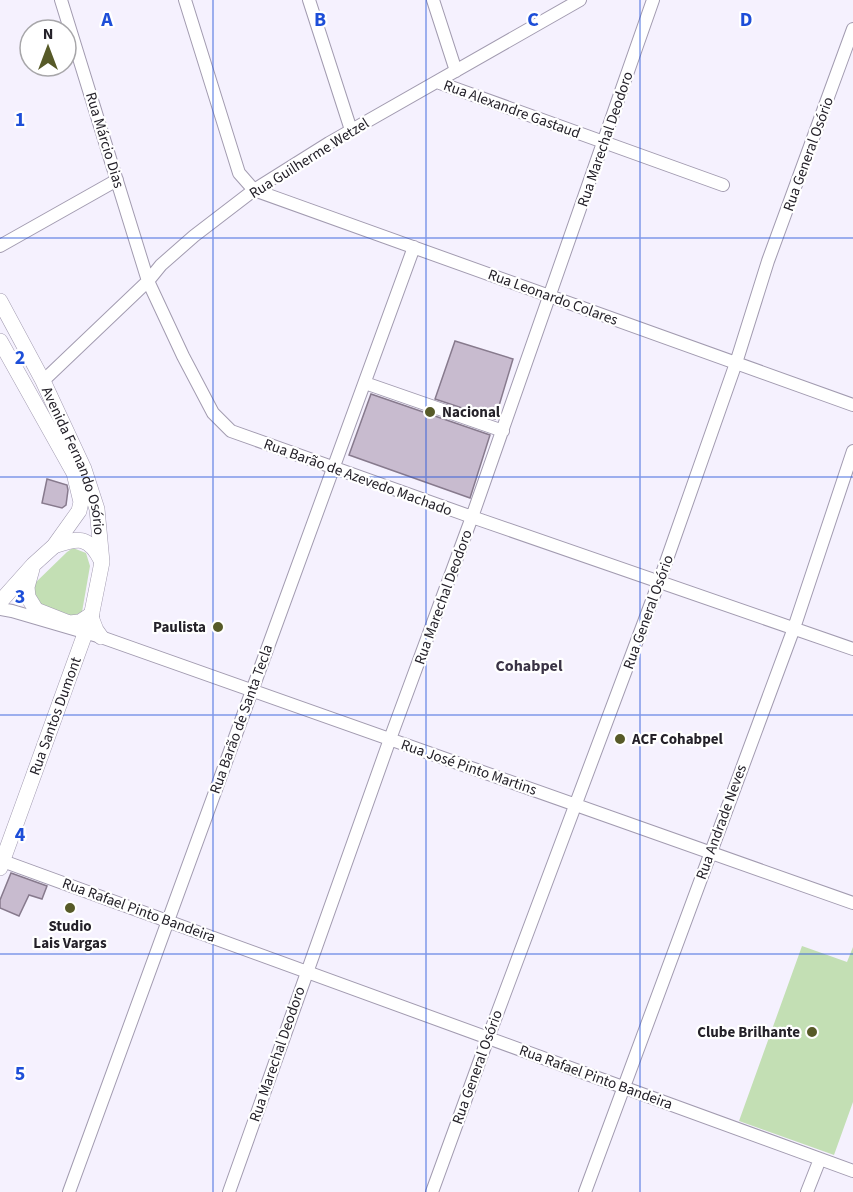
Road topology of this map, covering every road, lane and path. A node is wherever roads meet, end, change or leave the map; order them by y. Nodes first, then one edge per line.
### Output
1 (61, 0) edge
2 (185, 0) edge
3 (309, 0) edge
4 (433, 0) edge
5 (580, 0) edge
6 (653, 0) edge
7 (853, 29) edge
8 (456, 71) junction
9 (437, 82) junction
10 (351, 130) junction
11 (604, 142) junction
12 (117, 180) junction
13 (723, 185) dead end
14 (254, 190) junction
15 (0, 246) edge
16 (414, 247) junction
17 (148, 281) junction
18 (550, 296) junction
19 (0, 301) edge
20 (0, 341) edge
21 (736, 363) junction
22 (43, 381) junction
23 (365, 383) junction
24 (853, 405) edge
25 (503, 431) junction
26 (853, 451) edge
27 (334, 469) junction
28 (472, 517) junction
29 (54, 546) junction
30 (102, 562) junction
31 (33, 565) junction
32 (659, 582) junction
33 (0, 602) edge
34 (0, 609) edge
35 (92, 616) junction
36 (794, 628) junction
37 (85, 632) junction
38 (101, 637) junction
39 (853, 649) edge
40 (251, 690) junction
41 (390, 739) junction
42 (576, 805) junction
43 (710, 852) junction
44 (1, 863) edge
45 (853, 903) edge
46 (169, 921) junction
47 (306, 971) junction
48 (488, 1038) junction
49 (623, 1086) junction
50 (820, 1159) junction
51 (853, 1171) edge
52 (69, 1192) edge
53 (229, 1192) edge
54 (432, 1192) edge
55 (585, 1192) edge
56 (807, 1192) edge

1 - 12 street, Rua Márcio Dias
2 - 14 street
3 - 10 street
4 - 8 street
5 - 8 street, Rua Guilherme Wetzel
6 - 11 street, Rua Marechal Deodoro
7 - 21 street, Rua General Osório
8 - 9 street, Rua Guilherme Wetzel
9 - 10 street, Rua Guilherme Wetzel
9 - 11 street, Rua Alexandre Gastaud
10 - 14 street, Rua Guilherme Wetzel
11 - 13 street, Rua Alexandre Gastaud
11 - 18 street, Rua Marechal Deodoro
12 - 15 street
12 - 17 street, Rua Márcio Dias
14 - 16 street, Rua Leonardo Colares
14 - 17 street, Rua Guilherme Wetzel
16 - 18 street, Rua Leonardo Colares
16 - 23 street, Rua Barão de Santa Tecla
17 - 22 street, Rua Guilherme Wetzel
17 - 27 street, Rua Barão de Azevedo Machado
18 - 21 street, Rua Leonardo Colares
18 - 25 street, Rua Marechal Deodoro
19 - 22 main road, Avenida Fernando Osório
20 - 29 main road, Avenida Fernando Osório
21 - 24 street, Rua Leonardo Colares
21 - 32 street, Rua General Osório
22 - 30 main road, Avenida Fernando Osório
23 - 25 street
23 - 27 street, Rua Barão de Santa Tecla
25 - 28 street, Rua Marechal Deodoro
26 - 36 street, Rua Andrade Neves
27 - 28 street, Rua Barão de Azevedo Machado
27 - 40 street, Rua Barão de Santa Tecla
28 - 32 street, Rua Barão de Azevedo Machado
28 - 41 street, Rua Marechal Deodoro
29 - 30 main road
29 - 31 main road, Avenida Fernando Osório
30 - 35 main road, Rua Santos Dumont
31 - 33 main road, Avenida Fernando Osório
31 - 35 main road
32 - 36 street, Rua Barão de Azevedo Machado
32 - 42 street, Rua General Osório
34 - 37 street, Rua José Pinto Martins
35 - 37 main road, Rua Santos Dumont
35 - 38 main road
36 - 39 street, Rua Barão de Azevedo Machado
36 - 43 street, Rua Andrade Neves
37 - 38 street, Rua José Pinto Martins
37 - 44 main road, Rua Santos Dumont
38 - 40 street, Rua José Pinto Martins
40 - 41 street, Rua José Pinto Martins
40 - 46 street, Rua Barão de Santa Tecla
41 - 42 street, Rua José Pinto Martins
41 - 47 street, Rua Marechal Deodoro
42 - 43 street, Rua José Pinto Martins
42 - 48 street, Rua General Osório
43 - 45 street, Rua José Pinto Martins
43 - 49 street, Rua Andrade Neves
44 - 46 street, Rua Rafael Pinto Bandeira
46 - 47 street, Rua Rafael Pinto Bandeira
46 - 52 street, Rua Barão de Santa Tecla
47 - 48 street, Rua Rafael Pinto Bandeira
47 - 53 street, Rua Marechal Deodoro
48 - 49 street, Rua Rafael Pinto Bandeira
48 - 54 street, Rua General Osório
49 - 50 street, Rua Rafael Pinto Bandeira
49 - 55 street, Rua Andrade Neves
50 - 51 street, Rua Rafael Pinto Bandeira
50 - 56 street

